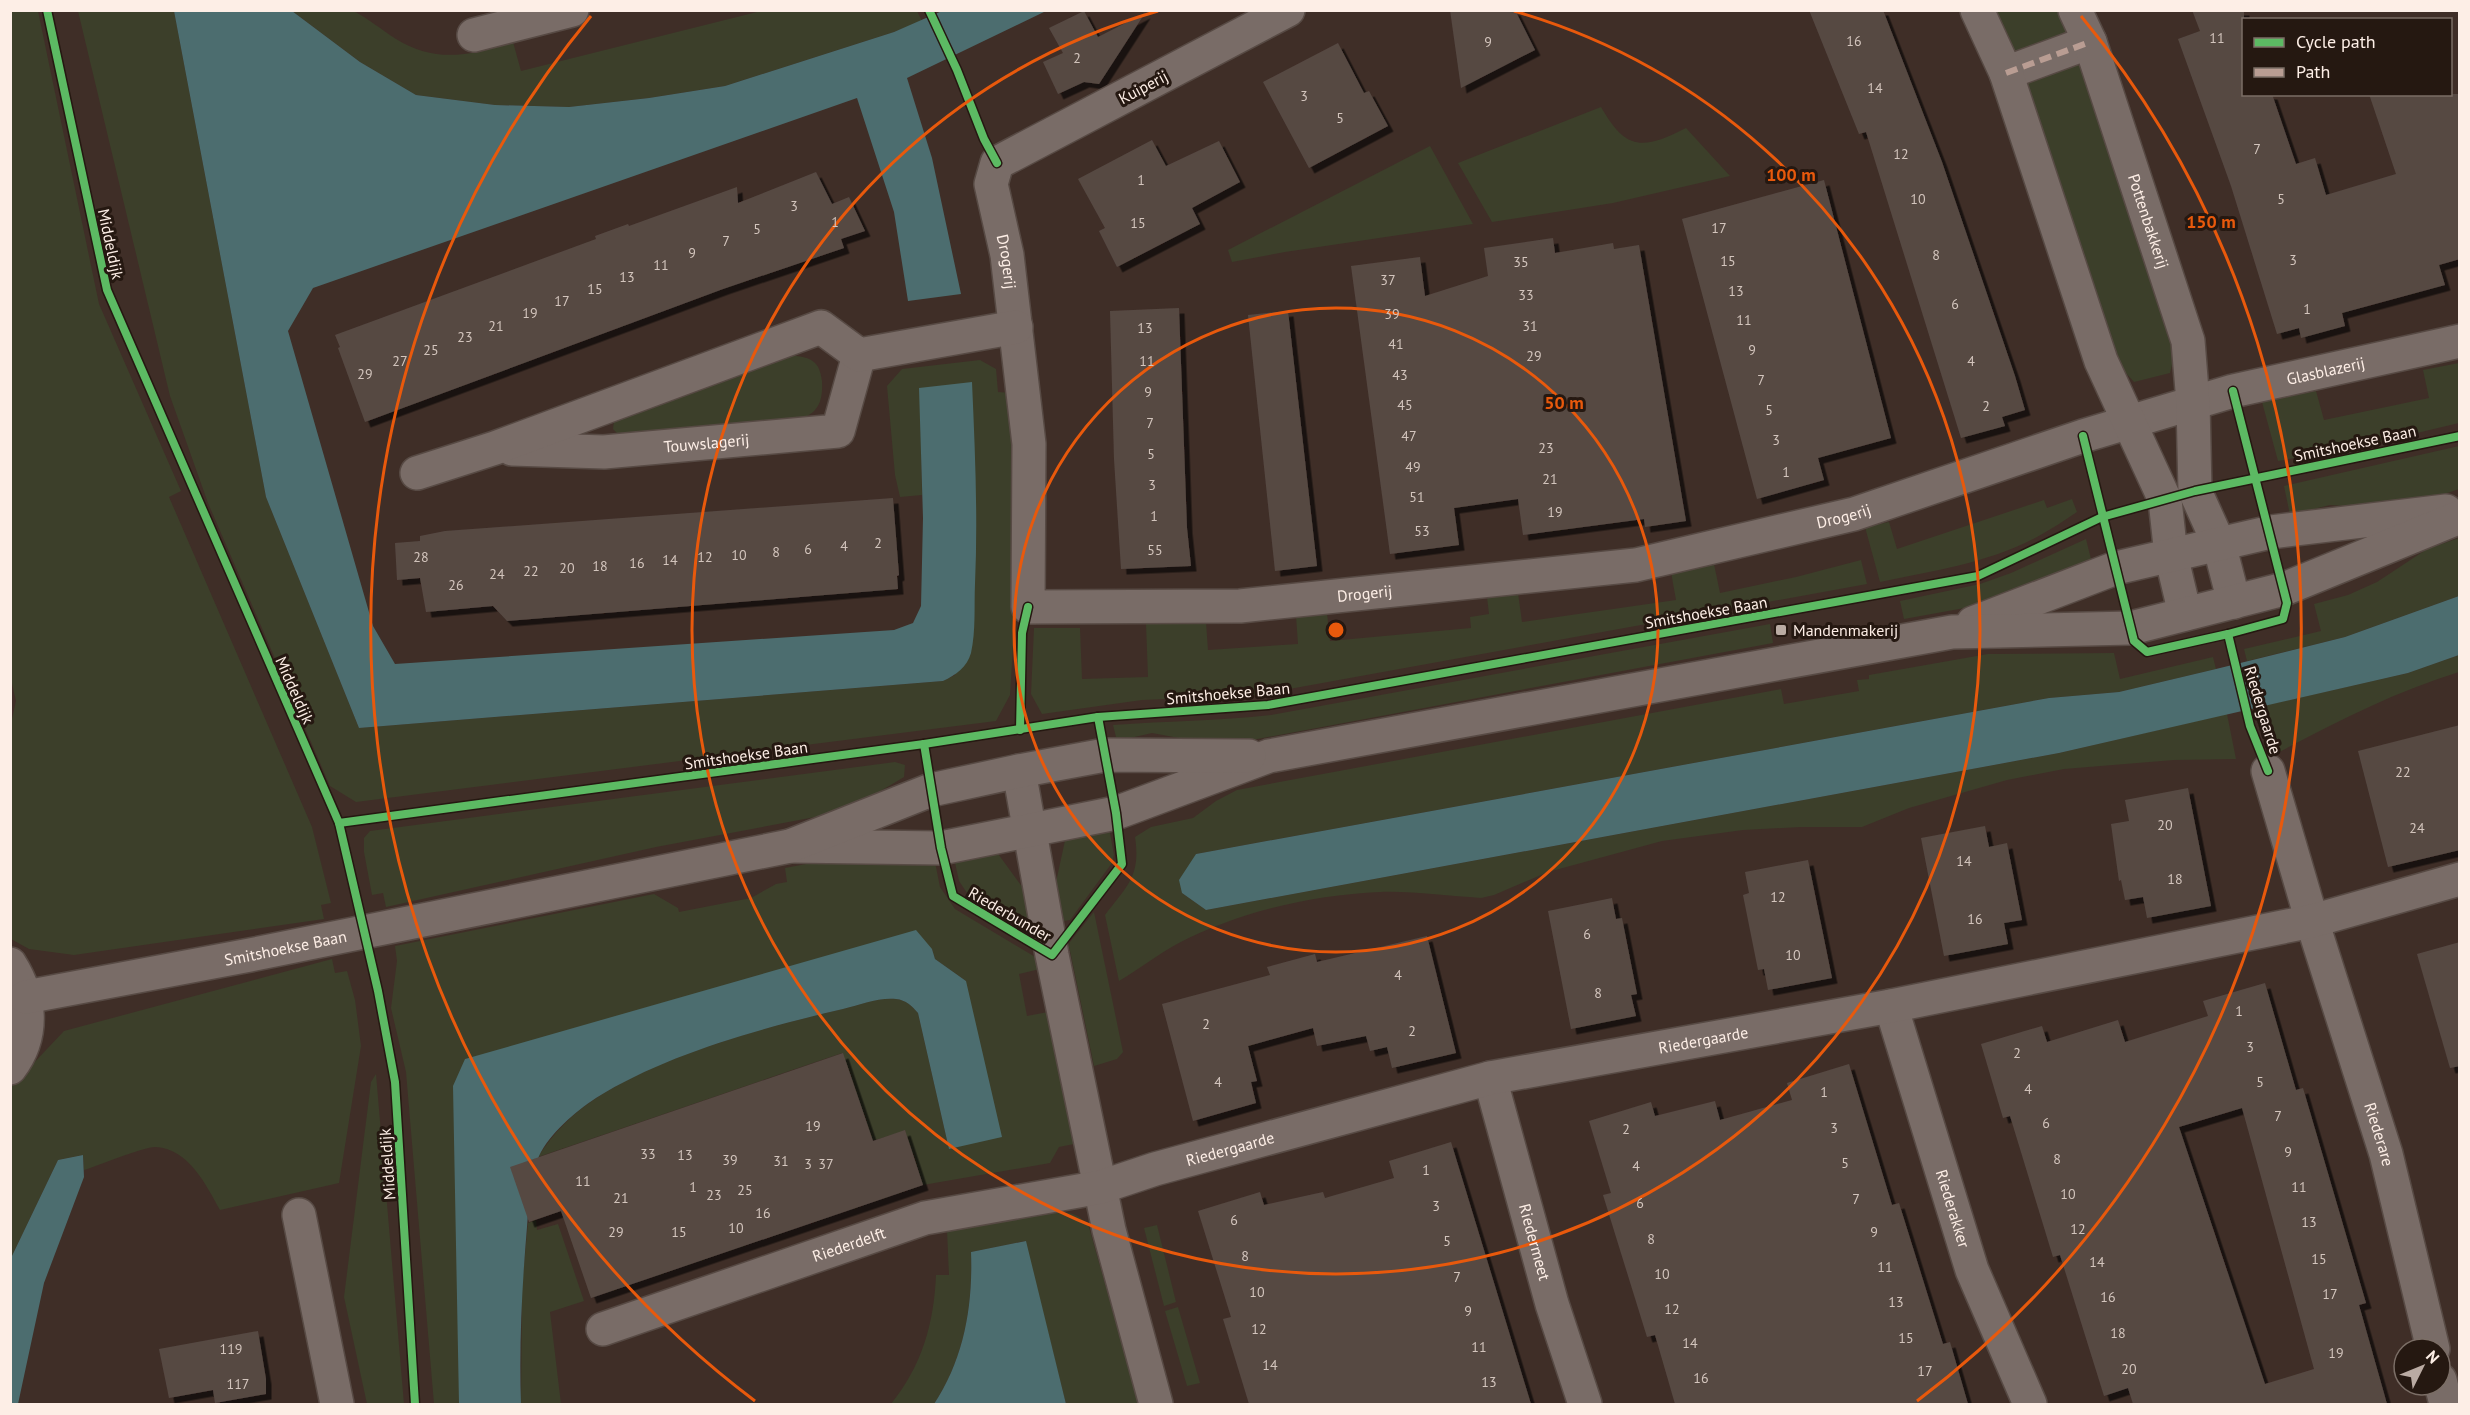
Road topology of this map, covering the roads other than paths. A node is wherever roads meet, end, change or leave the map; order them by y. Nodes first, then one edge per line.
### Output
1 (572, 10) edge
2 (1288, 10) edge
3 (1977, 10) edge
4 (2075, 10) edge
5 (474, 35) dead end
6 (2090, 42) junction
7 (2007, 73) junction
8 (997, 163) joint
9 (1016, 327) junction
10 (2460, 341) edge
11 (859, 355) junction
12 (2193, 403) junction
13 (2128, 422) junction
14 (495, 448) junction
15 (417, 473) dead end
16 (2460, 509) edge
17 (2460, 517) edge
18 (2219, 544) junction
19 (2171, 555) junction
20 (2234, 602) junction
21 (2185, 614) junction
22 (1952, 632) junction
23 (1269, 756) junction
24 (1019, 771) junction
25 (2268, 771) dead end
26 (1031, 830) junction
27 (790, 846) junction
28 (2460, 879) edge
29 (2312, 921) junction
30 (10, 964) edge
31 (26, 997) junction
32 (1891, 1006) junction
33 (10, 1068) edge
34 (1490, 1078) junction
35 (1101, 1187) junction
36 (299, 1215) dead end
37 (603, 1329) dead end
38 (2430, 1337) edge
39 (337, 1404) edge
40 (1156, 1404) edge
41 (1586, 1404) edge
42 (2030, 1404) edge

1 - 5 street
2 - 8 street, Kuiperij
3 - 7 street
4 - 6 street, Pottenbakkerij
6 - 7 street
6 - 12 street, Pottenbakkerij
7 - 13 street
8 - 9 street, Drogerij
9 - 11 street
9 - 13 street, Drogerij
10 - 12 street, Glasblazerij
11 - 14 street, Touwslagerij
11 - 14 street, Touwslagerij
12 - 13 street
12 - 18 street, Pottenbakkerij
13 - 19 street
14 - 15 street, Touwslagerij
16 - 18 street, Smitshoekse Baan
17 - 20 street, Smitshoekse Baan
18 - 19 street, Smitshoekse Baan
18 - 20 street, Pottenbakkerij
19 - 21 street
19 - 22 street, Smitshoekse Baan
20 - 21 street, Smitshoekse Baan
21 - 22 street, Smitshoekse Baan
22 - 23 street, Smitshoekse Baan
23 - 24 street, Smitshoekse Baan
23 - 26 street, Smitshoekse Baan
24 - 26 street, Riederbunder
24 - 27 street, Smitshoekse Baan
25 - 29 street, Riedergaarde
26 - 27 street, Smitshoekse Baan
26 - 35 street, Riederbunder
27 - 31 street, Smitshoekse Baan
28 - 29 street, Riedergaarde
29 - 32 street, Riedergaarde
29 - 38 street, Riederare
30 - 31 street
31 - 33 street
32 - 34 street, Riedergaarde
32 - 42 street, Riederakker
34 - 35 street, Riedergaarde
34 - 41 street, Riedermeet
35 - 37 street, Riederdelft
35 - 40 street, Riederbunder
36 - 39 street

